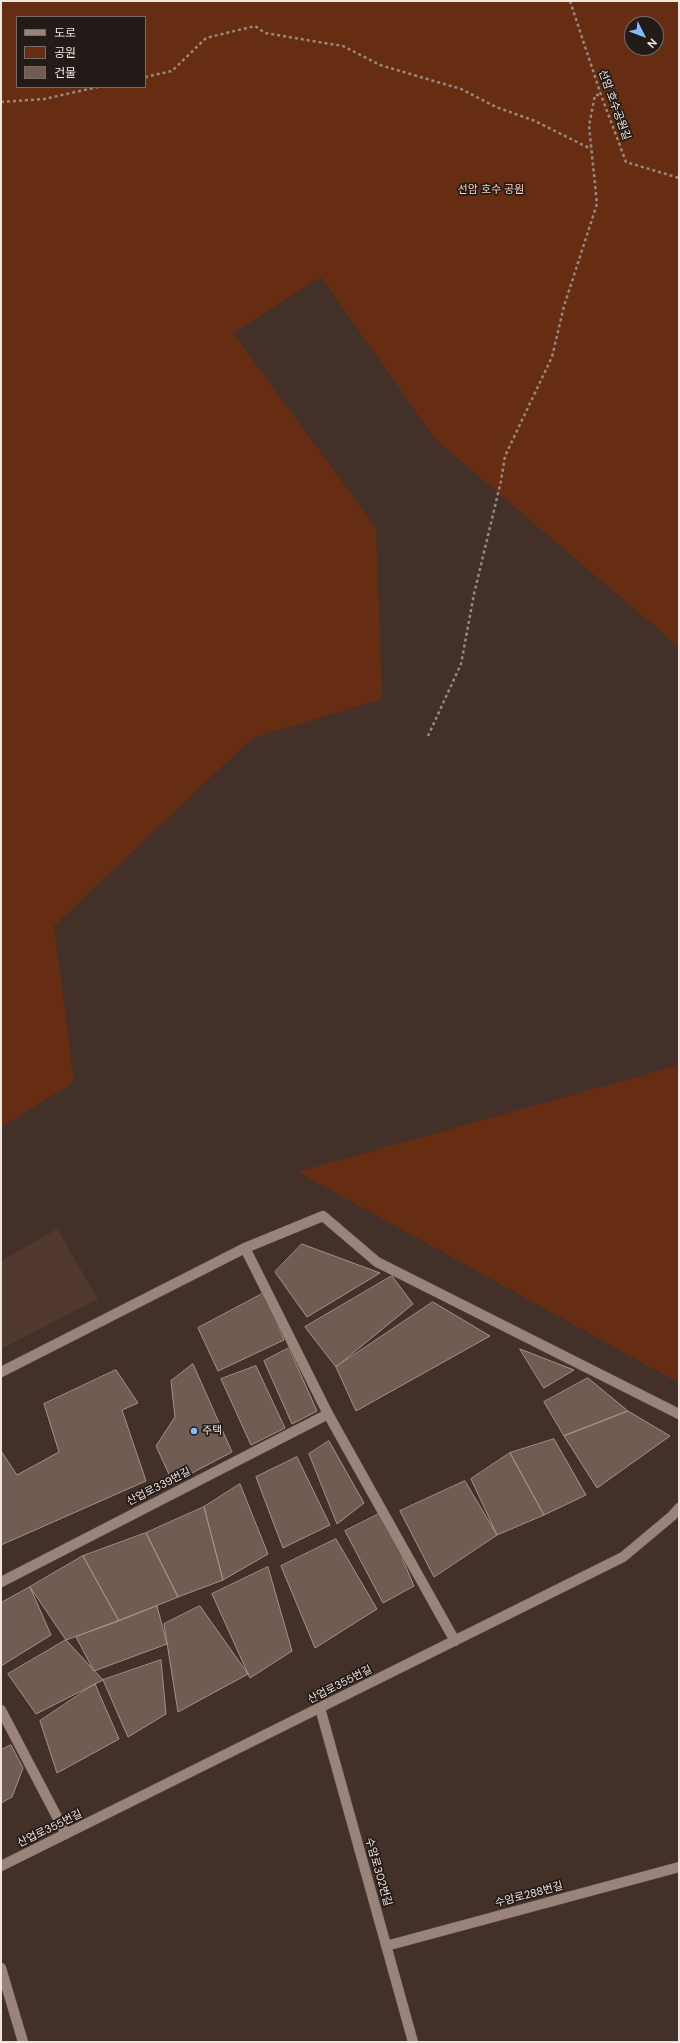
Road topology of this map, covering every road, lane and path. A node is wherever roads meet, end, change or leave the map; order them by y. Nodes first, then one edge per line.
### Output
1 (570, 1) edge
2 (146, 77) edge
3 (94, 88) edge
4 (601, 95) junction
5 (1, 102) edge
6 (591, 149) junction
7 (679, 178) edge
8 (428, 736) dead end
9 (245, 1248) junction
10 (1, 1372) edge
11 (328, 1414) junction
12 (679, 1414) edge
13 (679, 1508) edge
14 (1, 1582) edge
15 (455, 1641) junction
16 (320, 1708) junction
17 (1, 1710) edge
18 (66, 1834) junction
19 (1, 1866) edge
20 (679, 1867) edge
21 (386, 1946) junction
22 (1, 1968) edge
23 (23, 2042) edge
24 (413, 2042) edge

1 - 4 path, 선암 호수공원길
2 - 6 path
3 - 5 path
4 - 6 path
4 - 7 path, 선암 호수공원길
6 - 8 path
9 - 10 street
9 - 11 street
9 - 12 street
11 - 14 street, 산업로339번길
11 - 15 street
13 - 15 street, 산업로355번길
15 - 16 street, 산업로355번길
16 - 18 street, 산업로355번길
16 - 21 street, 수암로302번길
17 - 18 street
18 - 19 street, 산업로355번길
20 - 21 street, 수암로288번길
21 - 24 street, 수암로302번길
22 - 23 street

